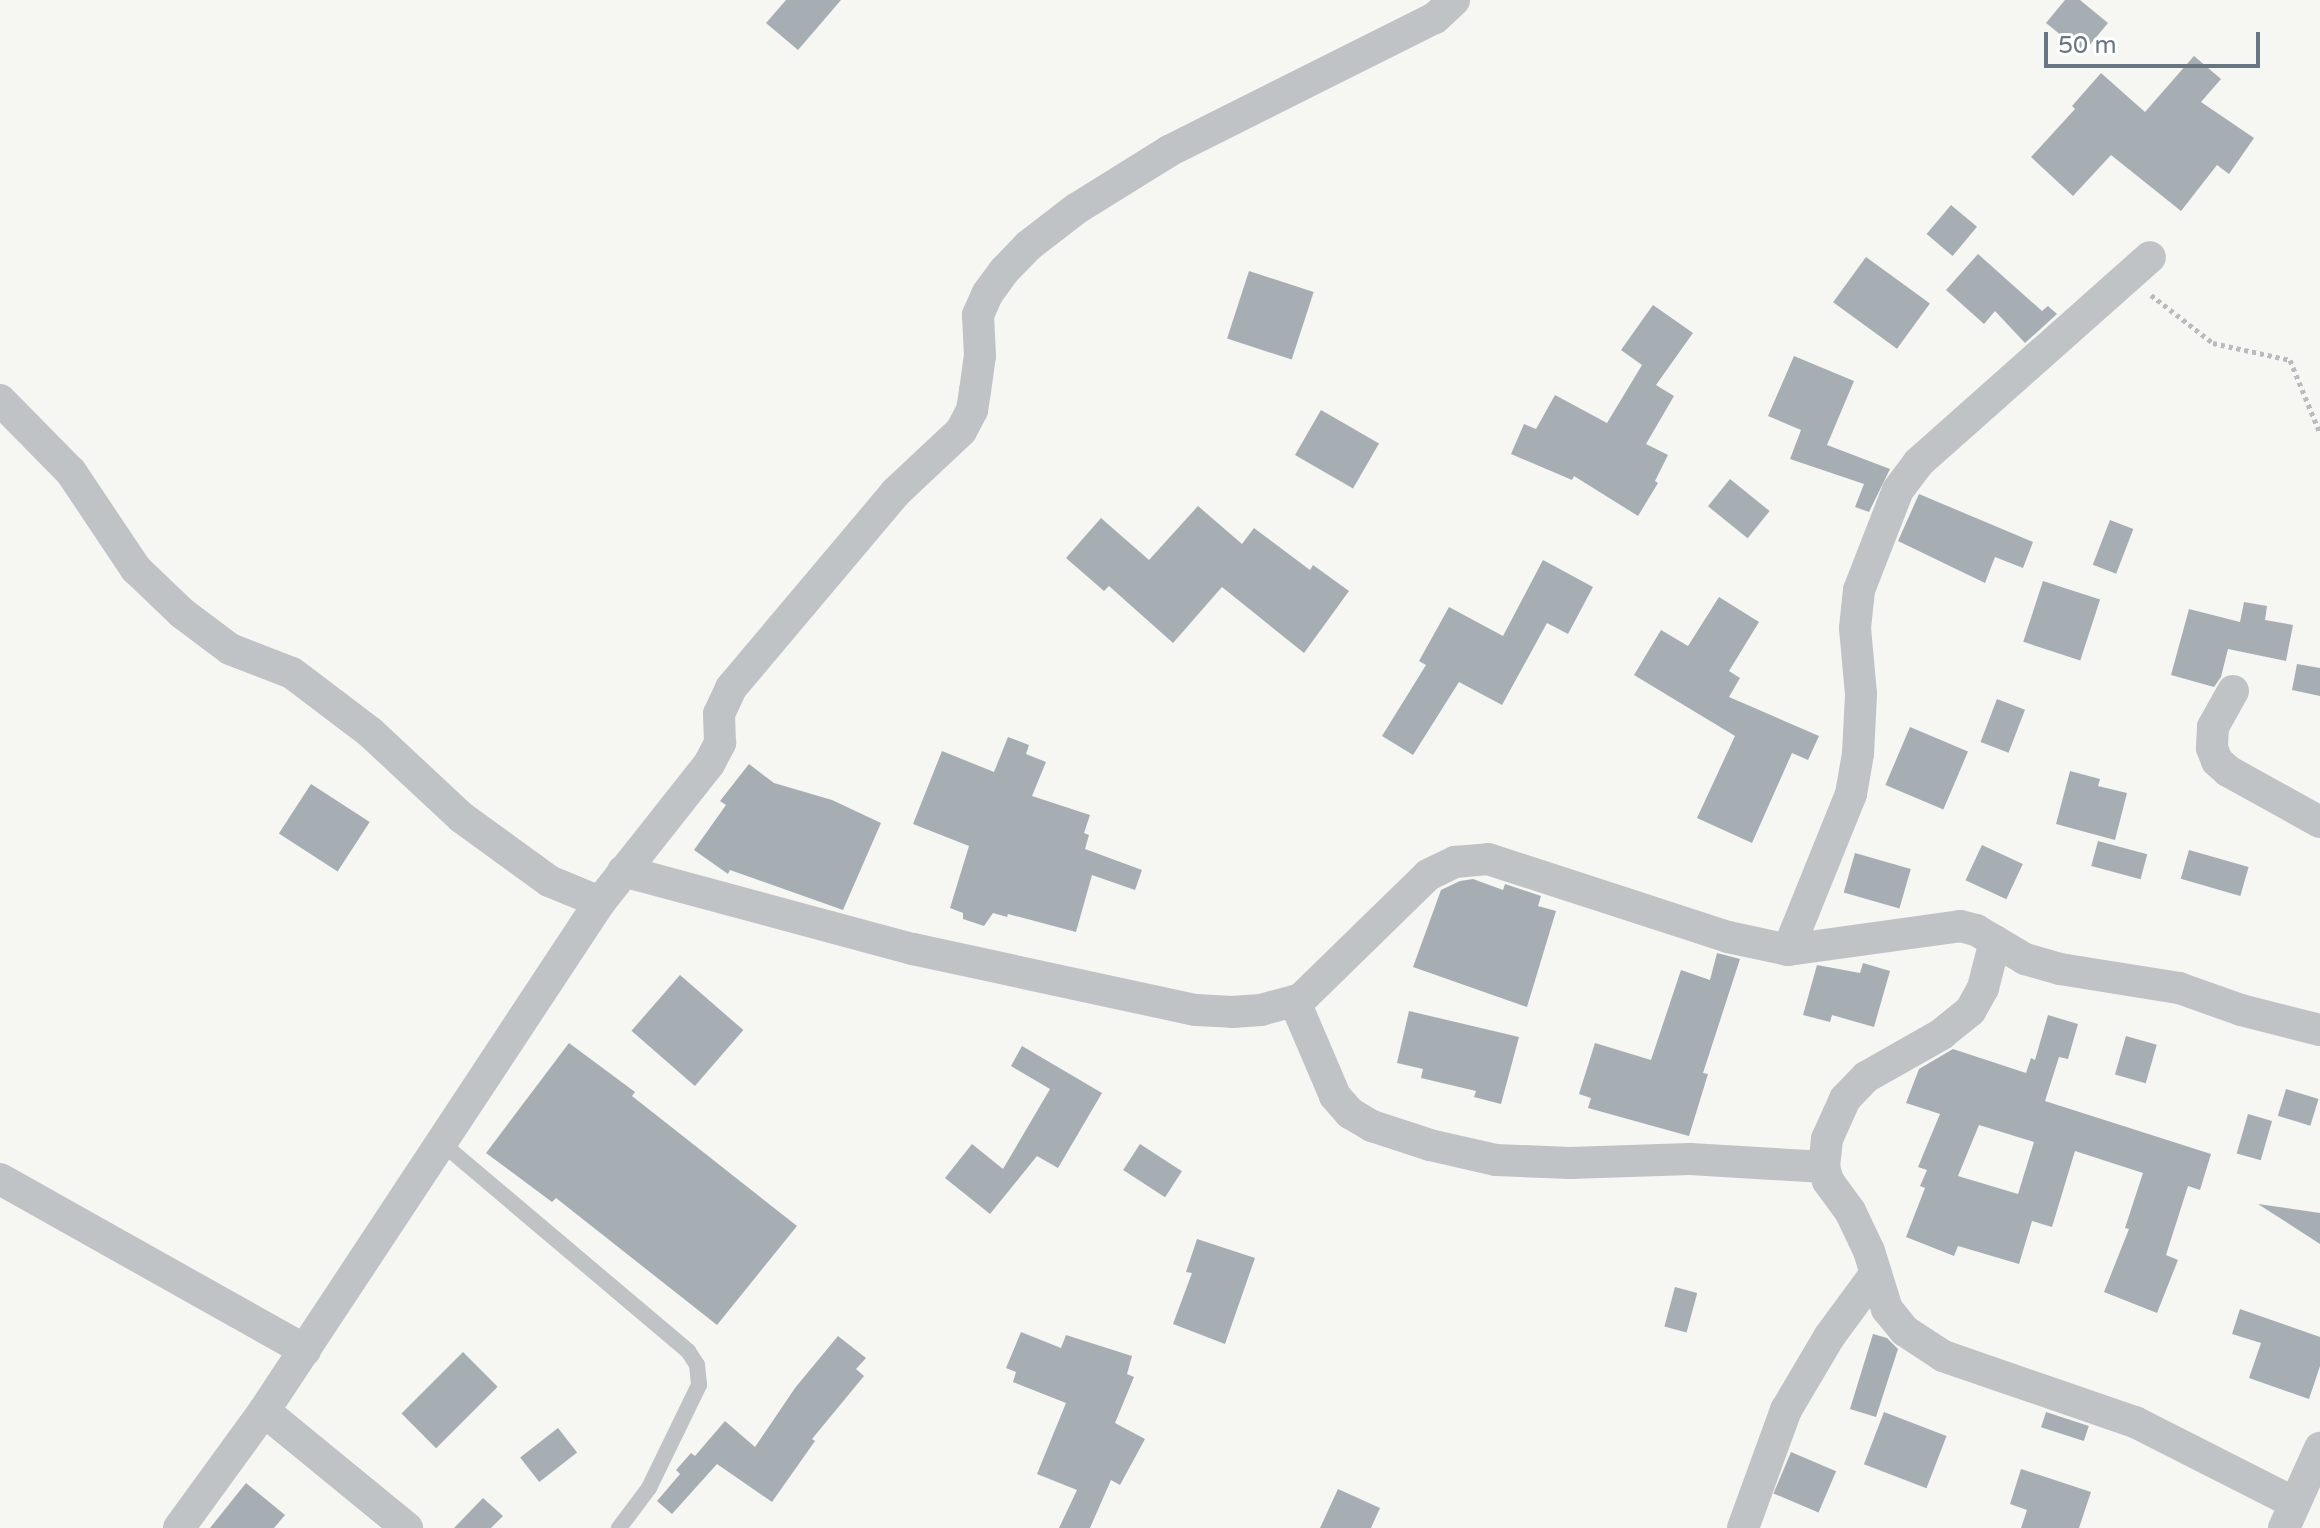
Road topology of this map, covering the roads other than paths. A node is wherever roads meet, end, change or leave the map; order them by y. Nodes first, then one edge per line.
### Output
1 (1454, 0) edge
2 (2150, 257) dead end
3 (0, 400) edge
4 (2233, 691) dead end
5 (2320, 822) edge
6 (623, 871) junction
7 (600, 902) junction
8 (1995, 941) junction
9 (1788, 950) junction
10 (1295, 1002) junction
11 (2320, 1030) edge
12 (443, 1144) junction
13 (1824, 1167) junction
14 (0, 1179) edge
15 (1876, 1273) junction
16 (305, 1350) junction
17 (264, 1411) junction
18 (2320, 1448) edge
19 (2289, 1515) edge
20 (179, 1528) edge
21 (407, 1528) edge
22 (619, 1528) edge
23 (1743, 1528) edge

1 - 6 street
2 - 9 street
3 - 7 street
4 - 5 street
6 - 7 street
6 - 10 street
7 - 12 street
8 - 9 street
8 - 11 street
8 - 13 street
9 - 10 street
10 - 13 street
12 - 16 street
12 - 22 lane
13 - 15 street
14 - 16 street
15 - 19 street
15 - 23 street
16 - 17 street
17 - 20 street
17 - 21 street
18 - 19 street

